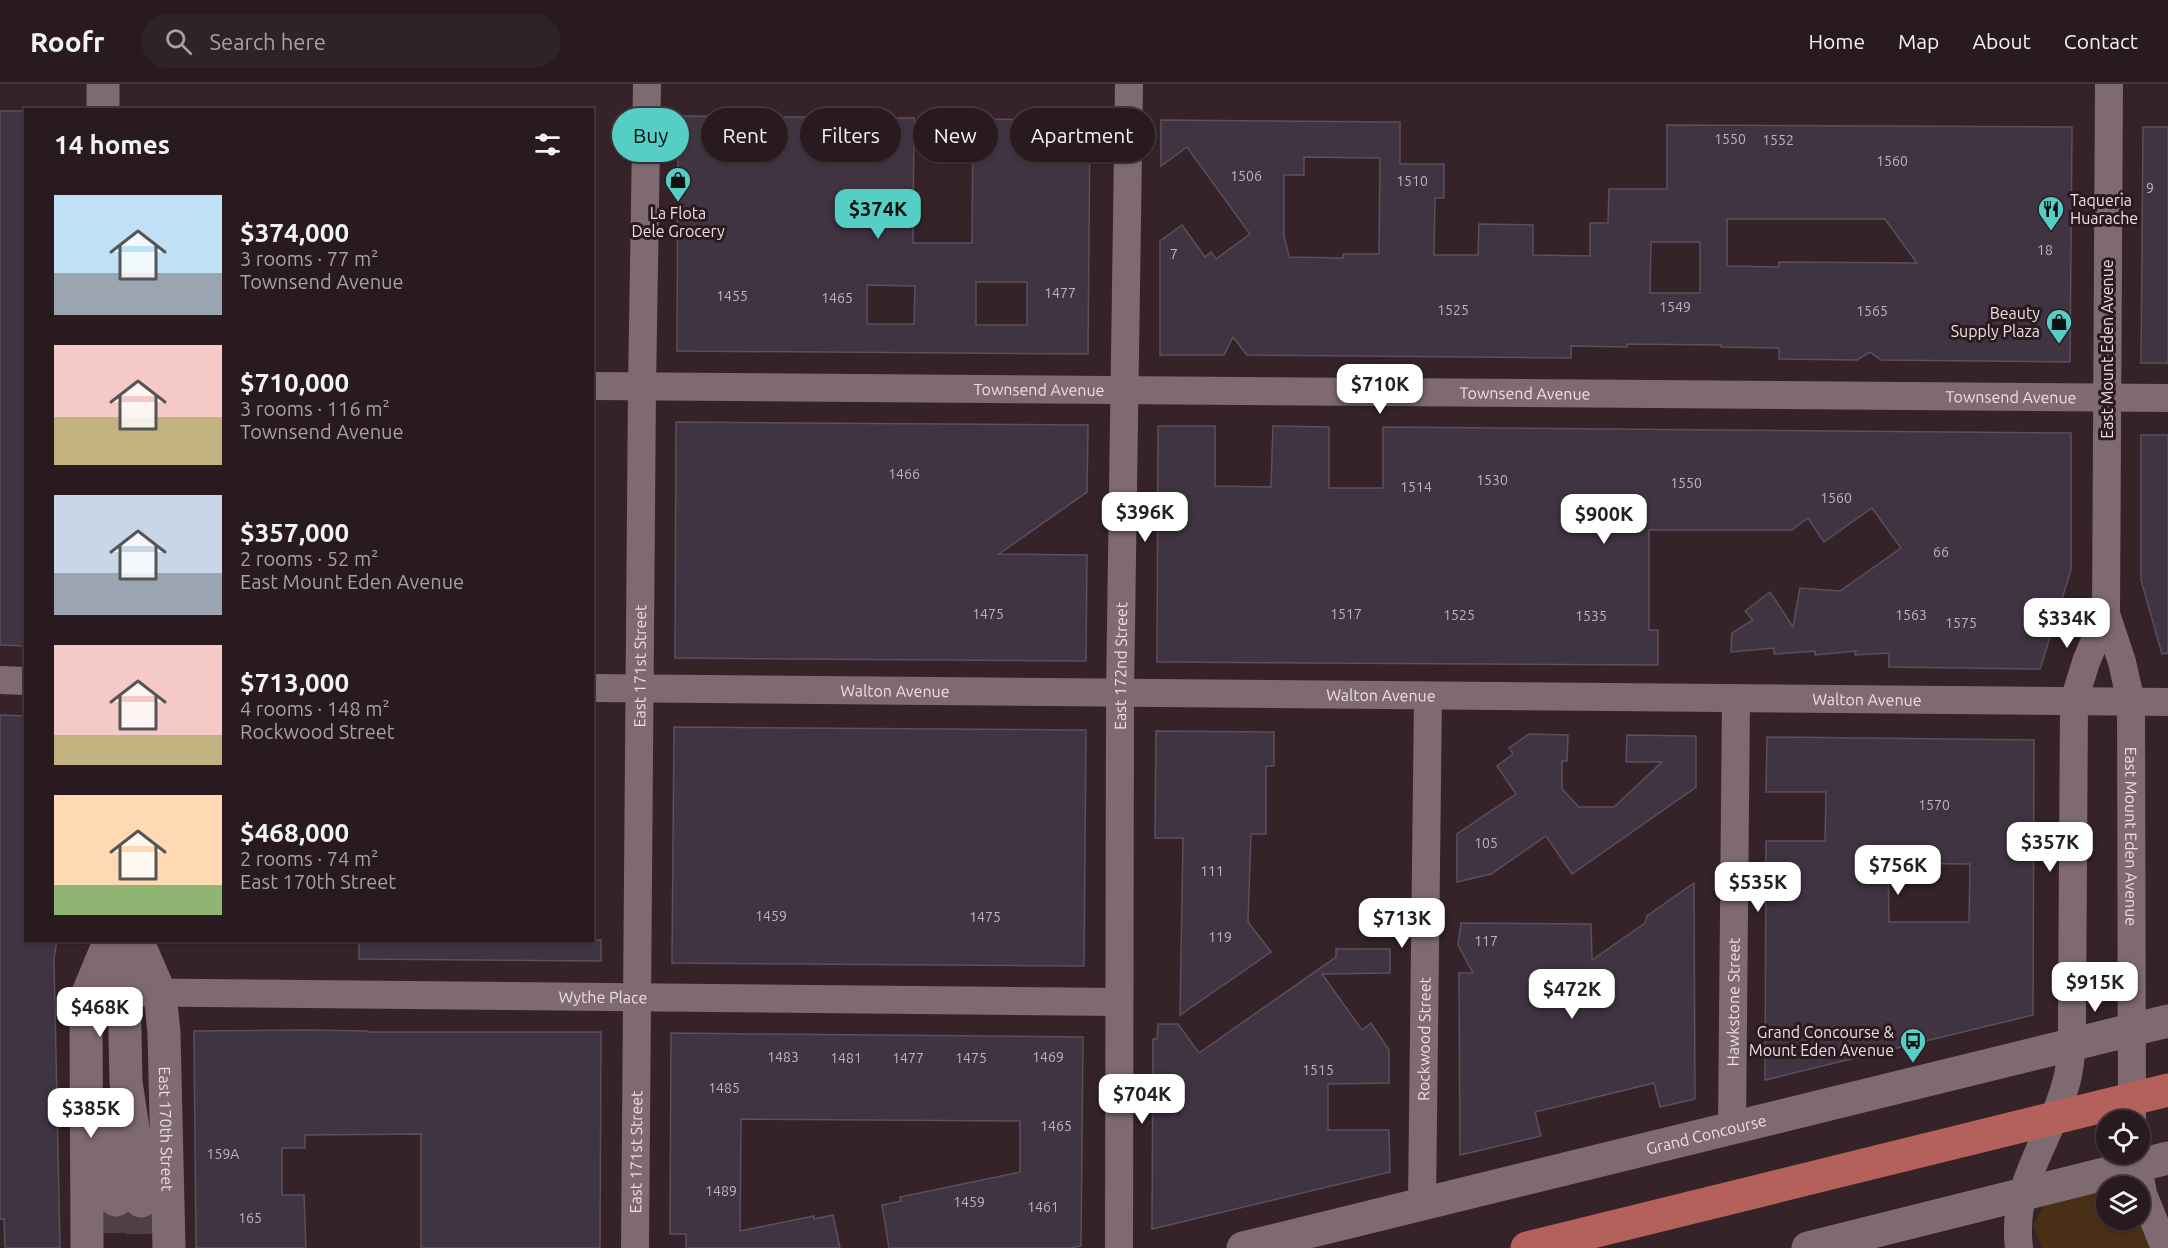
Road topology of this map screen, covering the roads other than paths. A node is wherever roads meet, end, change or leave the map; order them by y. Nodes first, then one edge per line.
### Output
1 (103, 84) edge
2 (647, 84) edge
3 (1129, 84) edge
4 (2109, 84) edge
5 (103, 108) edge
6 (594, 386) edge
7 (642, 386) junction
8 (1124, 390) junction
9 (2107, 398) junction
10 (2168, 398) edge
11 (2106, 614) junction
12 (0, 680) edge
13 (24, 681) edge
14 (594, 688) edge
15 (639, 688) junction
16 (1120, 693) junction
17 (1428, 696) junction
18 (1736, 698) junction
19 (2074, 701) junction
20 (2131, 702) junction
21 (2168, 702) edge
22 (109, 942) edge
23 (123, 942) edge
24 (138, 942) edge
25 (124, 992) junction
26 (88, 993) junction
27 (160, 993) junction
28 (636, 999) junction
29 (1119, 1002) junction
30 (2168, 1021) edge
31 (2130, 1031) junction
32 (2072, 1045) junction
33 (2168, 1090) edge
34 (2132, 1110) edge
35 (2096, 1114) edge
36 (2054, 1118) junction
37 (1732, 1128) junction
38 (2129, 1164) edge
39 (2147, 1164) edge
40 (2021, 1194) junction
41 (128, 1200) tunnel mouth
42 (1422, 1203) junction
43 (1559, 1240) junction
44 (87, 1248) edge
45 (169, 1248) edge
46 (635, 1248) edge
47 (1119, 1248) edge
48 (1243, 1248) edge
49 (1527, 1248) edge
50 (1615, 1248) edge
51 (1808, 1248) edge
52 (2019, 1248) edge
53 (2165, 1248) edge

1 - 5 street
2 - 7 street, East 171st Street
3 - 8 street, East 172nd Street
4 - 9 street, East Mount Eden Avenue
6 - 7 street, Townsend Avenue
7 - 8 street, Townsend Avenue
7 - 15 street, East 171st Street
8 - 9 street, Townsend Avenue
8 - 16 street, East 172nd Street
9 - 10 street, Townsend Avenue
9 - 11 street, East Mount Eden Avenue
11 - 19 street, East Mount Eden Avenue
11 - 20 street, East Mount Eden Avenue
12 - 13 street
14 - 15 street, Walton Avenue
15 - 16 street, Walton Avenue
15 - 28 street, East 171st Street
16 - 17 street, Walton Avenue
16 - 29 street, East 172nd Street
17 - 18 street, Walton Avenue
17 - 42 street, Rockwood Street
18 - 19 street, Walton Avenue
18 - 37 street, Hawkstone Street
19 - 20 street, Walton Avenue
19 - 32 street, East Mount Eden Avenue
20 - 21 street, Walton Avenue
20 - 31 street, East Mount Eden Avenue
22 - 26 street
23 - 25 street, East 170th Street
24 - 27 street, East 170th Street
25 - 26 street, Wythe Place
25 - 27 street, Wythe Place
25 - 41 street, East 170th Street
26 - 44 street
27 - 28 street, Wythe Place
27 - 45 street, East 170th Street
28 - 29 street, Wythe Place
28 - 46 street, East 171st Street
29 - 47 street, East 172nd Street
30 - 31 street, Grand Concourse
31 - 32 street, Grand Concourse
31 - 34 street, East Mount Eden Avenue
32 - 36 street, East Mount Eden Avenue
32 - 37 street, Grand Concourse
33 - 34 main road
35 - 36 main road
36 - 40 street, East Mount Eden Avenue
36 - 43 main road
37 - 42 street, Grand Concourse
38 - 40 street
39 - 53 street
40 - 51 street
40 - 52 street, East Mount Eden Avenue
42 - 48 street, Grand Concourse
43 - 49 main road
43 - 50 main road

